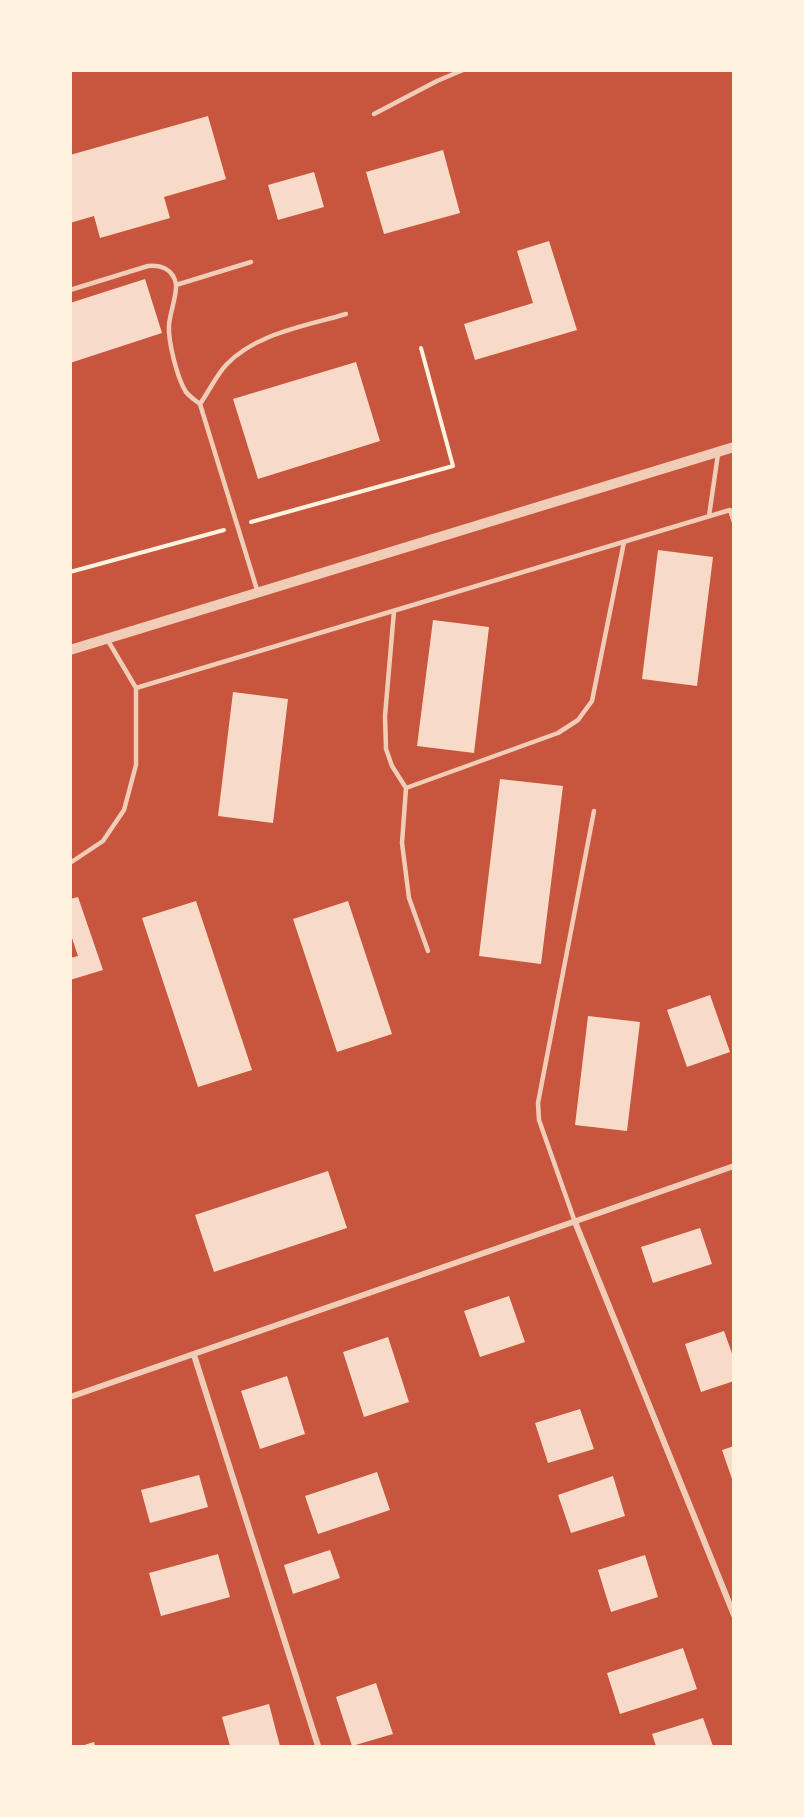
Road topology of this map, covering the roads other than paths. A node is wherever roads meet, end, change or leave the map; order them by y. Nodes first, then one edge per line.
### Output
1 (462, 70) edge
2 (374, 114) dead end
3 (251, 262) dead end
4 (176, 285) junction
5 (70, 290) edge
6 (346, 314) dead end
7 (200, 404) junction
8 (734, 447) edge
9 (719, 452) junction
10 (709, 516) junction
11 (734, 522) edge
12 (624, 542) junction
13 (258, 593) junction
14 (394, 611) junction
15 (107, 639) junction
16 (70, 650) edge
17 (136, 688) junction
18 (406, 788) junction
19 (594, 811) dead end
20 (70, 863) edge
21 (429, 951) dead end
22 (734, 1166) edge
23 (575, 1222) junction
24 (194, 1354) junction
25 (70, 1397) edge
26 (734, 1615) edge
27 (318, 1746) edge

1 - 2 lane
3 - 4 lane
4 - 5 lane
4 - 7 lane
6 - 7 lane
7 - 13 lane
8 - 9 street
9 - 10 lane
9 - 13 street
10 - 11 lane
10 - 12 lane
12 - 14 lane
12 - 18 lane
13 - 15 street
14 - 17 lane
14 - 18 lane
15 - 16 street
15 - 17 lane
17 - 20 lane
18 - 21 lane
19 - 23 lane
22 - 23 street
23 - 24 street
23 - 26 street
24 - 25 street
24 - 27 street

